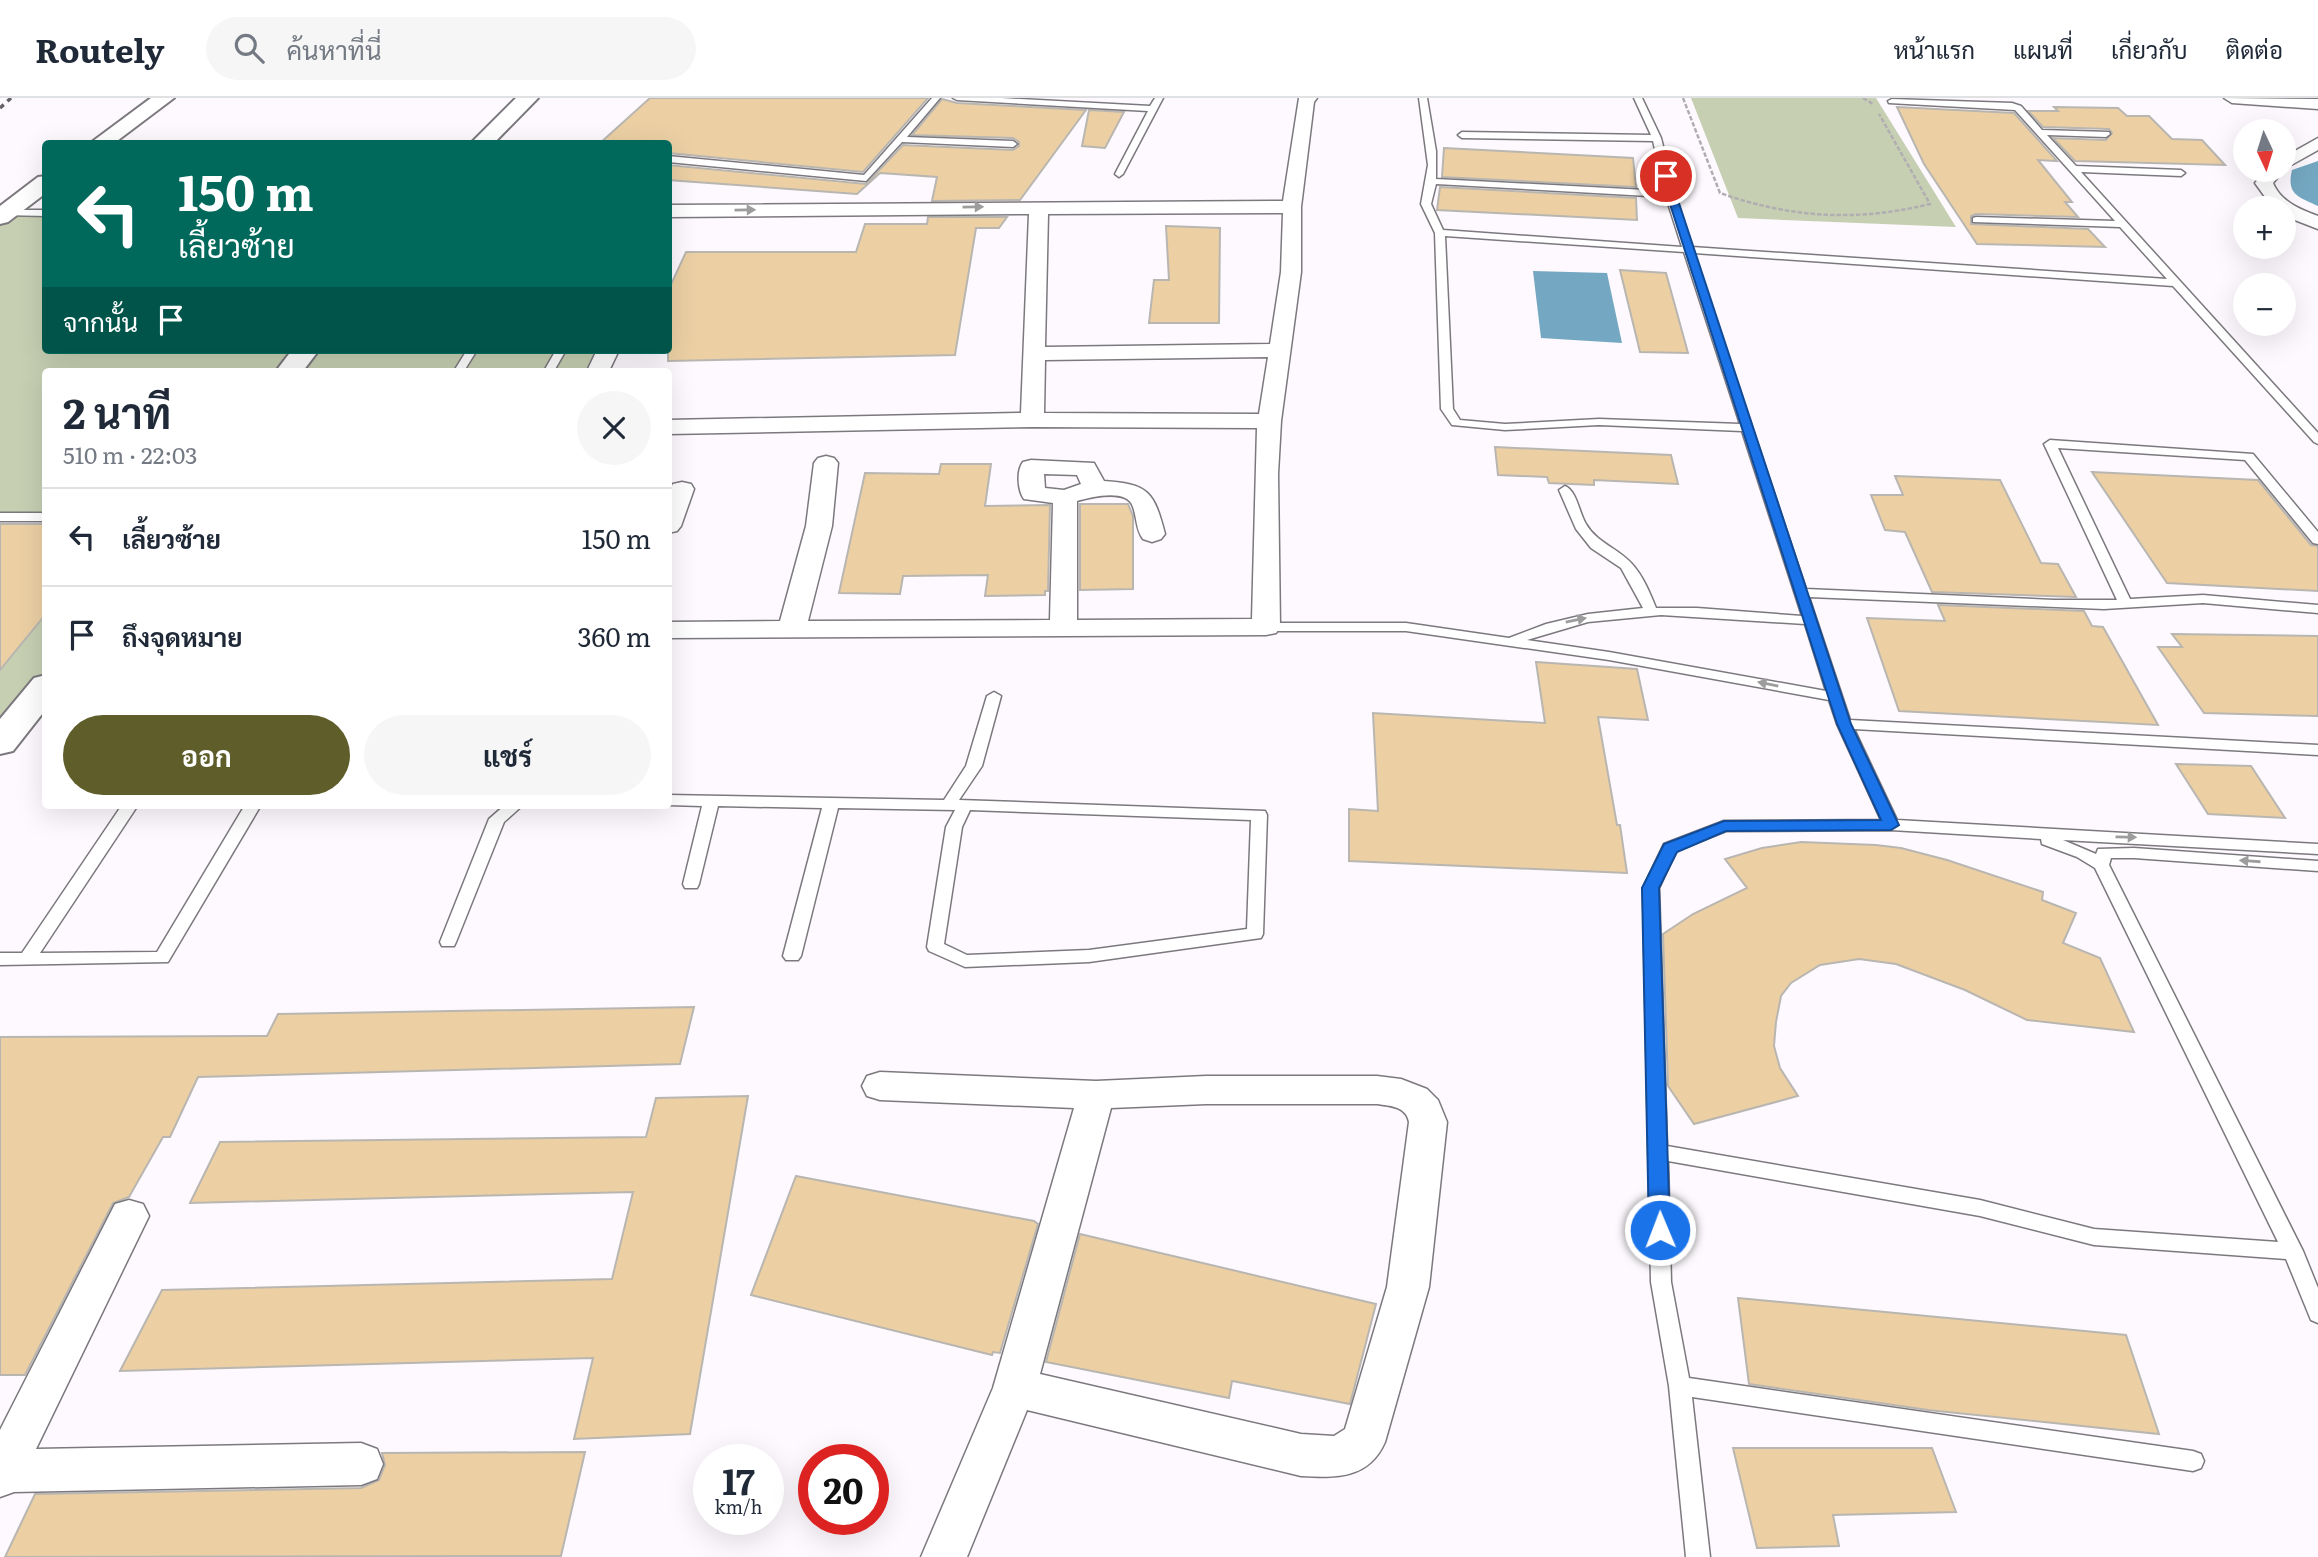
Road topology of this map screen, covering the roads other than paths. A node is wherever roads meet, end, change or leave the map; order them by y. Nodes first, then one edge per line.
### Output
1 (164, 98) edge
2 (528, 98) edge
3 (936, 98) edge
4 (957, 98) edge
5 (1159, 98) edge
6 (1309, 98) edge
7 (1423, 98) edge
8 (1638, 98) edge
9 (2232, 98) edge
10 (1892, 101) dead end
11 (2311, 102) edge
12 (1153, 109) junction
13 (2040, 132) junction
14 (2106, 134) dead end
15 (1462, 135) dead end
16 (1657, 138) junction
17 (901, 139) junction
18 (105, 140) edge
19 (484, 140) edge
20 (2318, 143) edge
21 (1013, 144) dead end
22 (2296, 157) edge
23 (672, 159) edge
24 (2073, 169) junction
25 (2181, 173) dead end
26 (1119, 174) dead end
27 (1432, 181) junction
28 (2265, 182) edge
29 (42, 185) edge
30 (1670, 194) junction
31 (1039, 206) junction
32 (1292, 207) junction
33 (42, 213) edge
34 (3, 215) edge
35 (672, 217) edge
36 (1976, 220) dead end
37 (2318, 223) edge
38 (2124, 224) junction
39 (1440, 233) junction
40 (1689, 251) junction
41 (2178, 283) junction
42 (1280, 350) junction
43 (303, 354) edge
44 (1034, 354) junction
45 (291, 368) edge
46 (1032, 420) junction
47 (1269, 421) junction
48 (672, 427) edge
49 (1748, 428) junction
50 (2318, 440) edge
51 (827, 463) dead end
52 (1094, 488) junction
53 (682, 489) dead end
54 (1566, 490) dead end
55 (1065, 497) junction
56 (672, 515) edge
57 (0, 517) edge
58 (42, 517) edge
59 (1152, 534) dead end
60 (2318, 540) edge
61 (1801, 593) junction
62 (2125, 602) junction
63 (2318, 609) edge
64 (1651, 611) junction
65 (1811, 621) junction
66 (1266, 627) junction
67 (1063, 628) junction
68 (672, 629) edge
69 (792, 629) junction
70 (1511, 640) junction
71 (42, 693) edge
72 (993, 696) dead end
73 (1835, 697) junction
74 (1844, 724) junction
75 (0, 743) edge
76 (2318, 750) edge
77 (672, 800) edge
78 (711, 801) junction
79 (831, 803) junction
80 (957, 805) junction
81 (127, 809) edge
82 (251, 809) edge
83 (509, 809) edge
84 (1891, 825) junction
85 (2083, 845) junction
86 (2318, 849) edge
87 (2103, 859) junction
88 (2318, 866) edge
89 (691, 884) dead end
90 (448, 942) dead end
91 (792, 956) dead end
92 (27, 958) junction
93 (0, 959) edge
94 (880, 1086) dead end
95 (1096, 1095) junction
96 (1658, 1152) junction
97 (129, 1216) dead end
98 (2292, 1251) junction
99 (2318, 1314) edge
100 (1681, 1386) junction
101 (1015, 1388) junction
102 (2193, 1461) dead end
103 (361, 1464) dead end
104 (1, 1473) edge
105 (944, 1557) edge
106 (1698, 1557) edge

1 - 18 main road
2 - 19 main road
3 - 17 lane
4 - 12 lane
5 - 12 lane
6 - 32 street
7 - 27 lane
8 - 16 lane
9 - 11 street
10 - 13 lane
12 - 26 lane
13 - 14 lane
13 - 24 lane
15 - 16 lane
16 - 30 lane
17 - 21 lane
17 - 23 lane
20 - 22 street
24 - 25 lane
24 - 38 lane
27 - 30 lane
27 - 39 lane
28 - 37 street
29 - 34 main road
30 - 40 lane
31 - 32 street
35 -> 31 street
31 - 44 street
32 - 42 street
33 - 34 lane
36 - 38 lane
38 - 41 lane
39 - 40 lane
39 - 49 lane
40 - 41 lane
40 - 49 lane
41 - 50 lane
42 - 44 street
42 - 47 street
43 - 45 main road
44 - 46 street
46 - 47 street
46 - 48 street
47 - 66 street
49 - 61 lane
51 - 69 street
52 - 55 street
52 - 55 street
52 - 59 street
53 - 56 street
54 - 64 lane
55 - 67 street
57 - 58 lane
60 - 62 lane
61 - 62 lane
61 - 65 lane
62 - 63 lane
64 - 65 lane
70 -> 64 lane
65 - 73 lane
66 - 67 street
66 - 70 lane
67 - 69 street
68 - 69 street
73 -> 70 lane
71 - 75 main road
72 - 80 lane
73 - 74 lane
74 - 76 lane
74 - 84 lane
77 - 78 lane
78 - 79 lane
78 - 89 lane
79 - 80 lane
79 - 91 lane
80 - 80 lane
81 - 92 lane
82 - 92 lane
83 - 90 lane
84 - 85 lane
84 - 96 lane
85 -> 86 lane
85 - 87 lane
88 -> 87 lane
87 - 98 lane
92 - 93 lane
94 - 95 street
95 - 101 street
95 - 101 street
96 - 98 lane
96 - 100 lane
97 - 104 street
98 - 99 lane
100 - 102 lane
100 - 106 lane
101 - 105 street
103 - 104 street

